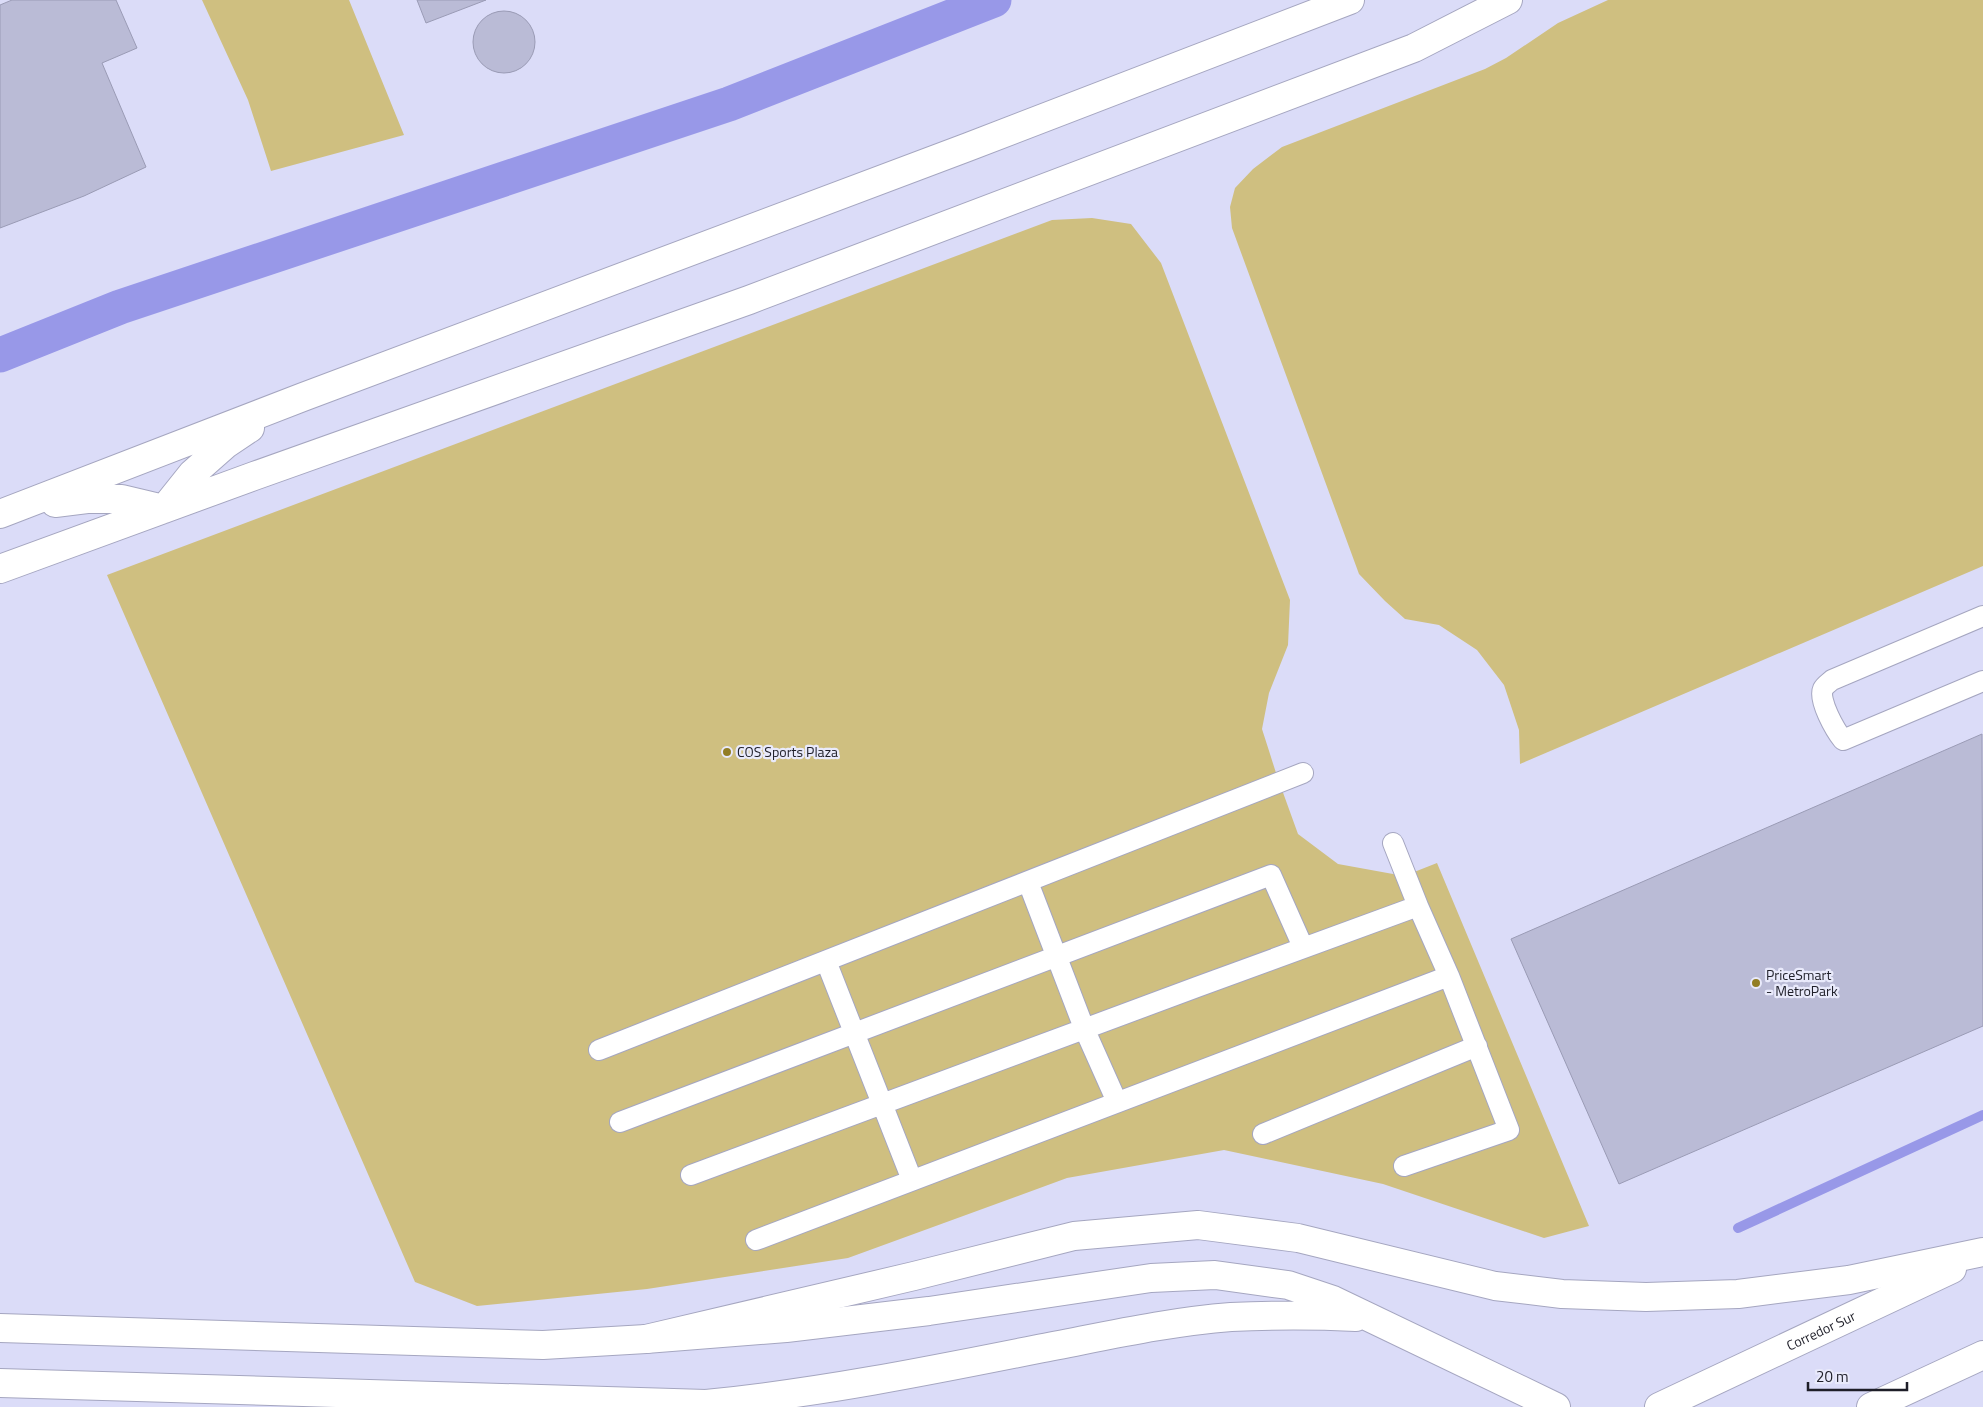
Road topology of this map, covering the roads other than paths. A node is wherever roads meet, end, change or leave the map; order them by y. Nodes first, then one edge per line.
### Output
1 (1350, 0) edge
2 (1508, 0) edge
3 (303, 397) junction
4 (164, 509) junction
5 (0, 514) edge
6 (0, 570) edge
7 (1983, 616) edge
8 (1983, 681) edge
9 (1303, 773) dead end
10 (1393, 843) dead end
11 (1028, 882) junction
12 (1418, 906) junction
13 (1303, 947) junction
14 (1057, 956) junction
15 (826, 961) junction
16 (1449, 976) junction
17 (1084, 1028) junction
18 (854, 1033) junction
19 (1477, 1046) junction
20 (599, 1050) dead end
21 (1117, 1102) junction
22 (882, 1105) junction
23 (620, 1122) dead end
24 (1263, 1134) dead end
25 (1404, 1166) dead end
26 (691, 1175) dead end
27 (912, 1180) junction
28 (756, 1240) dead end
29 (1983, 1254) edge
30 (1370, 1317) junction
31 (0, 1328) edge
32 (646, 1339) junction
33 (1983, 1355) edge
34 (0, 1383) edge
35 (1556, 1407) edge
36 (1659, 1407) edge
37 (1870, 1407) edge

1 - 3 main road
2 - 4 main road
3 - 4 main road
3 - 5 main road
4 - 5 main road
4 - 6 main road
7 - 8 lane
9 - 11 lane
10 - 12 lane
11 - 14 lane
11 - 15 lane
12 - 13 lane
12 - 16 lane
13 - 14 lane
13 - 17 lane
14 - 17 lane
14 - 18 lane
15 - 18 lane
15 - 20 lane
16 - 19 lane
16 - 21 lane
17 - 21 lane
17 - 22 lane
18 - 22 lane
18 - 23 lane
19 - 24 lane
19 - 25 lane
21 - 27 lane
22 - 26 lane
22 - 27 lane
27 - 28 lane
29 - 32 main road
29 - 36 main road, Corredor Sur
30 - 32 main road
30 - 34 main road
30 - 35 main road
31 - 32 main road
33 - 37 main road

